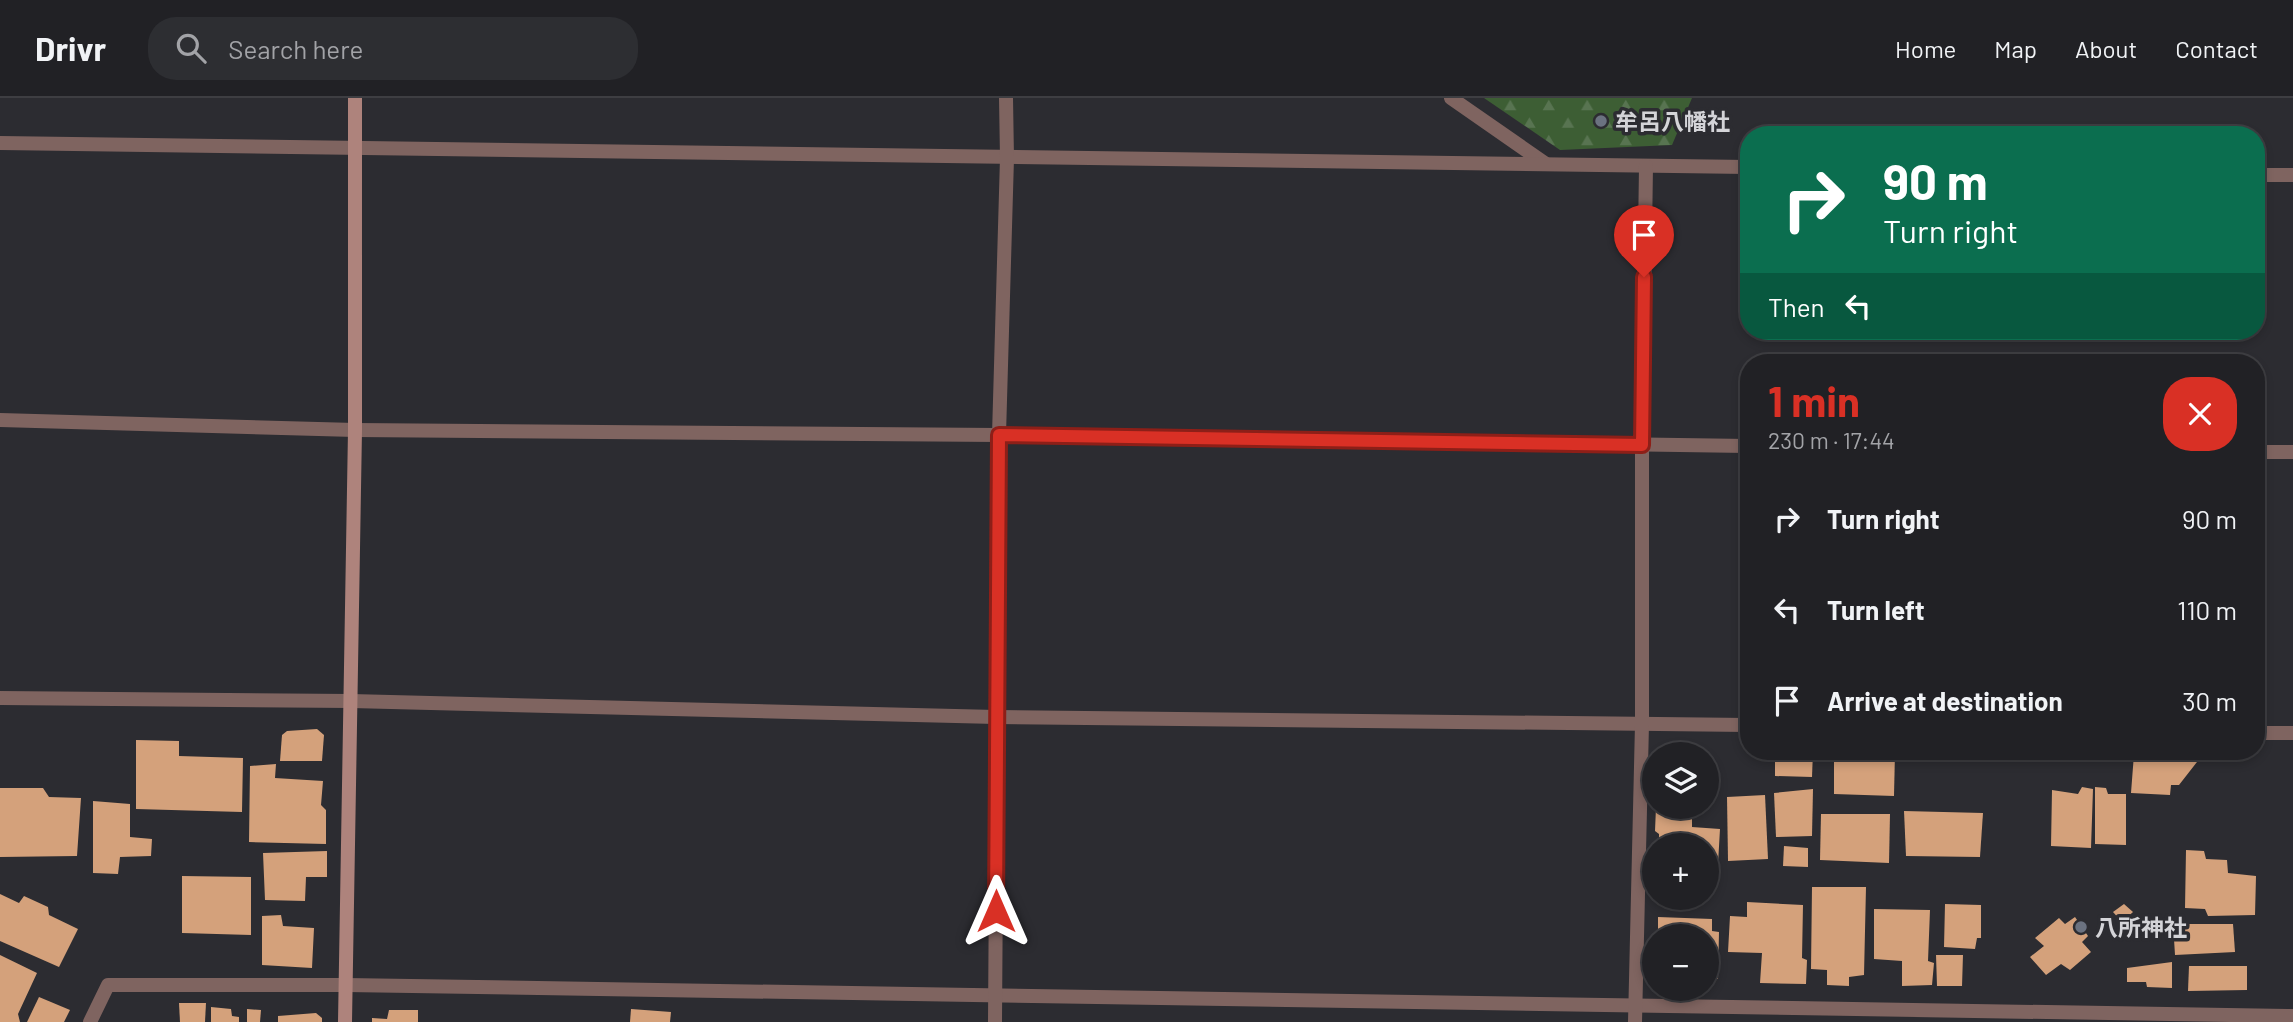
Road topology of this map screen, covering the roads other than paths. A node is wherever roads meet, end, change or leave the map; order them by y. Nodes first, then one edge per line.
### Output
1 (355, 98) edge
2 (1006, 98) edge
3 (1451, 98) edge
4 (0, 143) edge
5 (354, 148) junction
6 (1007, 158) junction
7 (1546, 164) junction
8 (1646, 166) junction
9 (1740, 167) edge
10 (2265, 175) edge
11 (2293, 175) edge
12 (0, 421) edge
13 (355, 430) junction
14 (999, 435) junction
15 (1642, 445) junction
16 (1740, 446) edge
17 (2265, 452) edge
18 (2293, 452) edge
19 (0, 698) edge
20 (351, 701) junction
21 (996, 717) junction
22 (1642, 724) junction
23 (1740, 725) edge
24 (2265, 733) edge
25 (2293, 733) edge
26 (346, 985) junction
27 (996, 995) junction
28 (1635, 1007) junction
29 (2293, 1016) edge
30 (90, 1022) edge
31 (345, 1022) edge
32 (995, 1022) edge
33 (1635, 1022) edge

1 - 5 street
2 - 6 street
3 - 7 street
4 - 5 street
5 - 6 street
5 - 13 street
6 - 7 street
6 - 14 street
7 - 8 street
8 - 9 street
8 - 15 street
10 - 11 street
12 - 13 street
13 - 14 street
13 - 20 street
14 - 15 street
14 - 21 street
15 - 16 street
15 - 22 street
17 - 18 street
19 - 20 street
20 - 21 street
20 - 26 street
21 - 22 street
21 - 27 street
22 - 23 street
22 - 28 street
24 - 25 street
26 - 27 street
26 - 30 street
26 - 31 street
27 - 28 street
27 - 32 street
28 - 29 street
28 - 33 street

